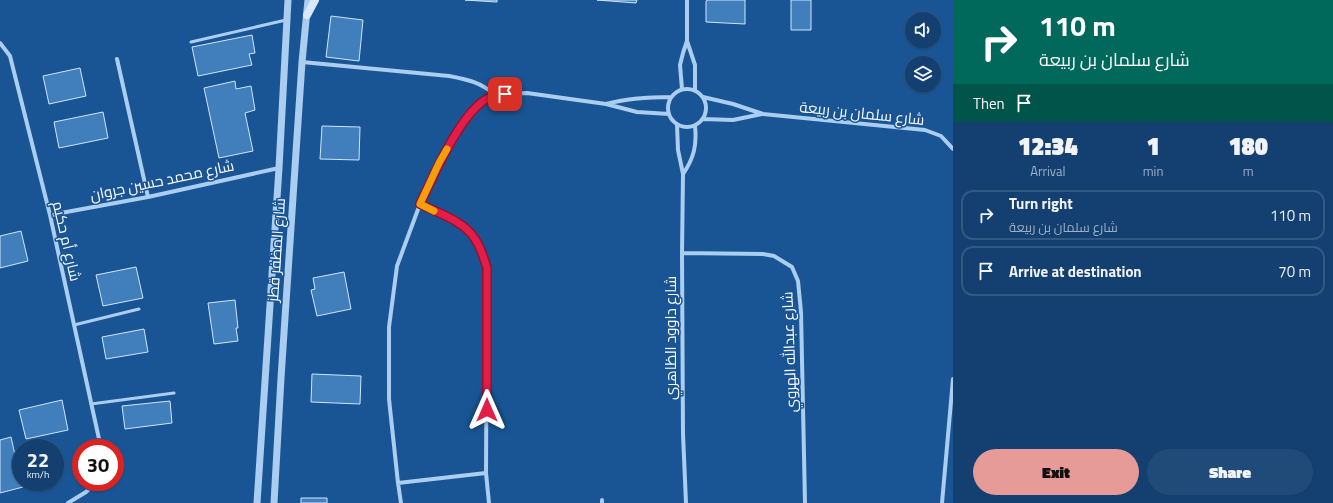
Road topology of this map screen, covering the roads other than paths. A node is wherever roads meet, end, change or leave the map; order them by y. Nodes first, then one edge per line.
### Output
1 (288, 0) edge
2 (308, 0) edge
3 (315, 0) edge
4 (687, 0) edge
5 (307, 15) junction
6 (288, 19) junction
7 (687, 41) junction
8 (191, 42) dead end
9 (0, 43) edge
10 (117, 59) dead end
11 (302, 62) junction
12 (682, 89) junction
13 (695, 91) junction
14 (496, 95) junction
15 (671, 97) junction
16 (703, 97) junction
17 (606, 104) junction
18 (669, 114) junction
19 (763, 114) junction
20 (703, 120) junction
21 (677, 125) junction
22 (694, 126) junction
23 (953, 149) edge
24 (279, 168) junction
25 (684, 174) junction
26 (148, 197) junction
27 (420, 204) junction
28 (50, 215) junction
29 (682, 253) junction
30 (139, 310) dead end
31 (74, 325) junction
32 (953, 379) edge
33 (174, 393) dead end
34 (91, 404) junction
35 (99, 439) edge
36 (486, 473) junction
37 (398, 483) junction
38 (87, 491) edge
39 (68, 503) edge
40 (257, 503) edge
41 (274, 503) edge
42 (401, 503) edge
43 (489, 503) edge
44 (686, 503) edge
45 (805, 503) edge
46 (942, 503) edge

1 - 6 street, شارع المظفر قطز
2 - 5 street, شارع المظفر قطز
3 - 5 main road
4 - 7 street
5 - 11 street, شارع المظفر قطز
6 - 8 lane
6 - 24 street, شارع المظفر قطز
7 - 12 street
7 - 13 street
9 - 28 street, شارع أم حكيم
10 - 26 street
11 - 14 street
11 - 41 street, شارع المظفر قطز
12 - 13 street
12 - 15 street
13 - 16 street
14 - 17 street
14 - 27 street
15 - 17 street
15 - 18 street
16 - 19 street, شارع سلمان بن ربيعة
16 - 20 street
17 - 18 street
18 - 21 street
19 - 20 street, شارع سلمان بن ربيعة
19 - 23 street, شارع سلمان بن ربيعة
20 - 22 street
21 - 22 street
21 - 25 street, شارع داوود الظاهري
22 - 25 street, شارع داوود الظاهري
24 - 26 street, شارع محمد حسين جروان
24 - 40 street, شارع المظفر قطز
25 - 29 street, شارع داوود الظاهري
26 - 28 street, شارع محمد حسين جروان
27 - 36 street
27 - 37 street
28 - 31 street, شارع أم حكيم
29 - 44 street, شارع داوود الظاهري
29 - 45 street, شارع عبدالله الهروي
30 - 31 lane
31 - 34 street, شارع أم حكيم
32 - 46 street
33 - 34 lane
34 - 35 street, شارع أم حكيم
36 - 37 street
36 - 43 street
37 - 42 street
38 - 39 street

